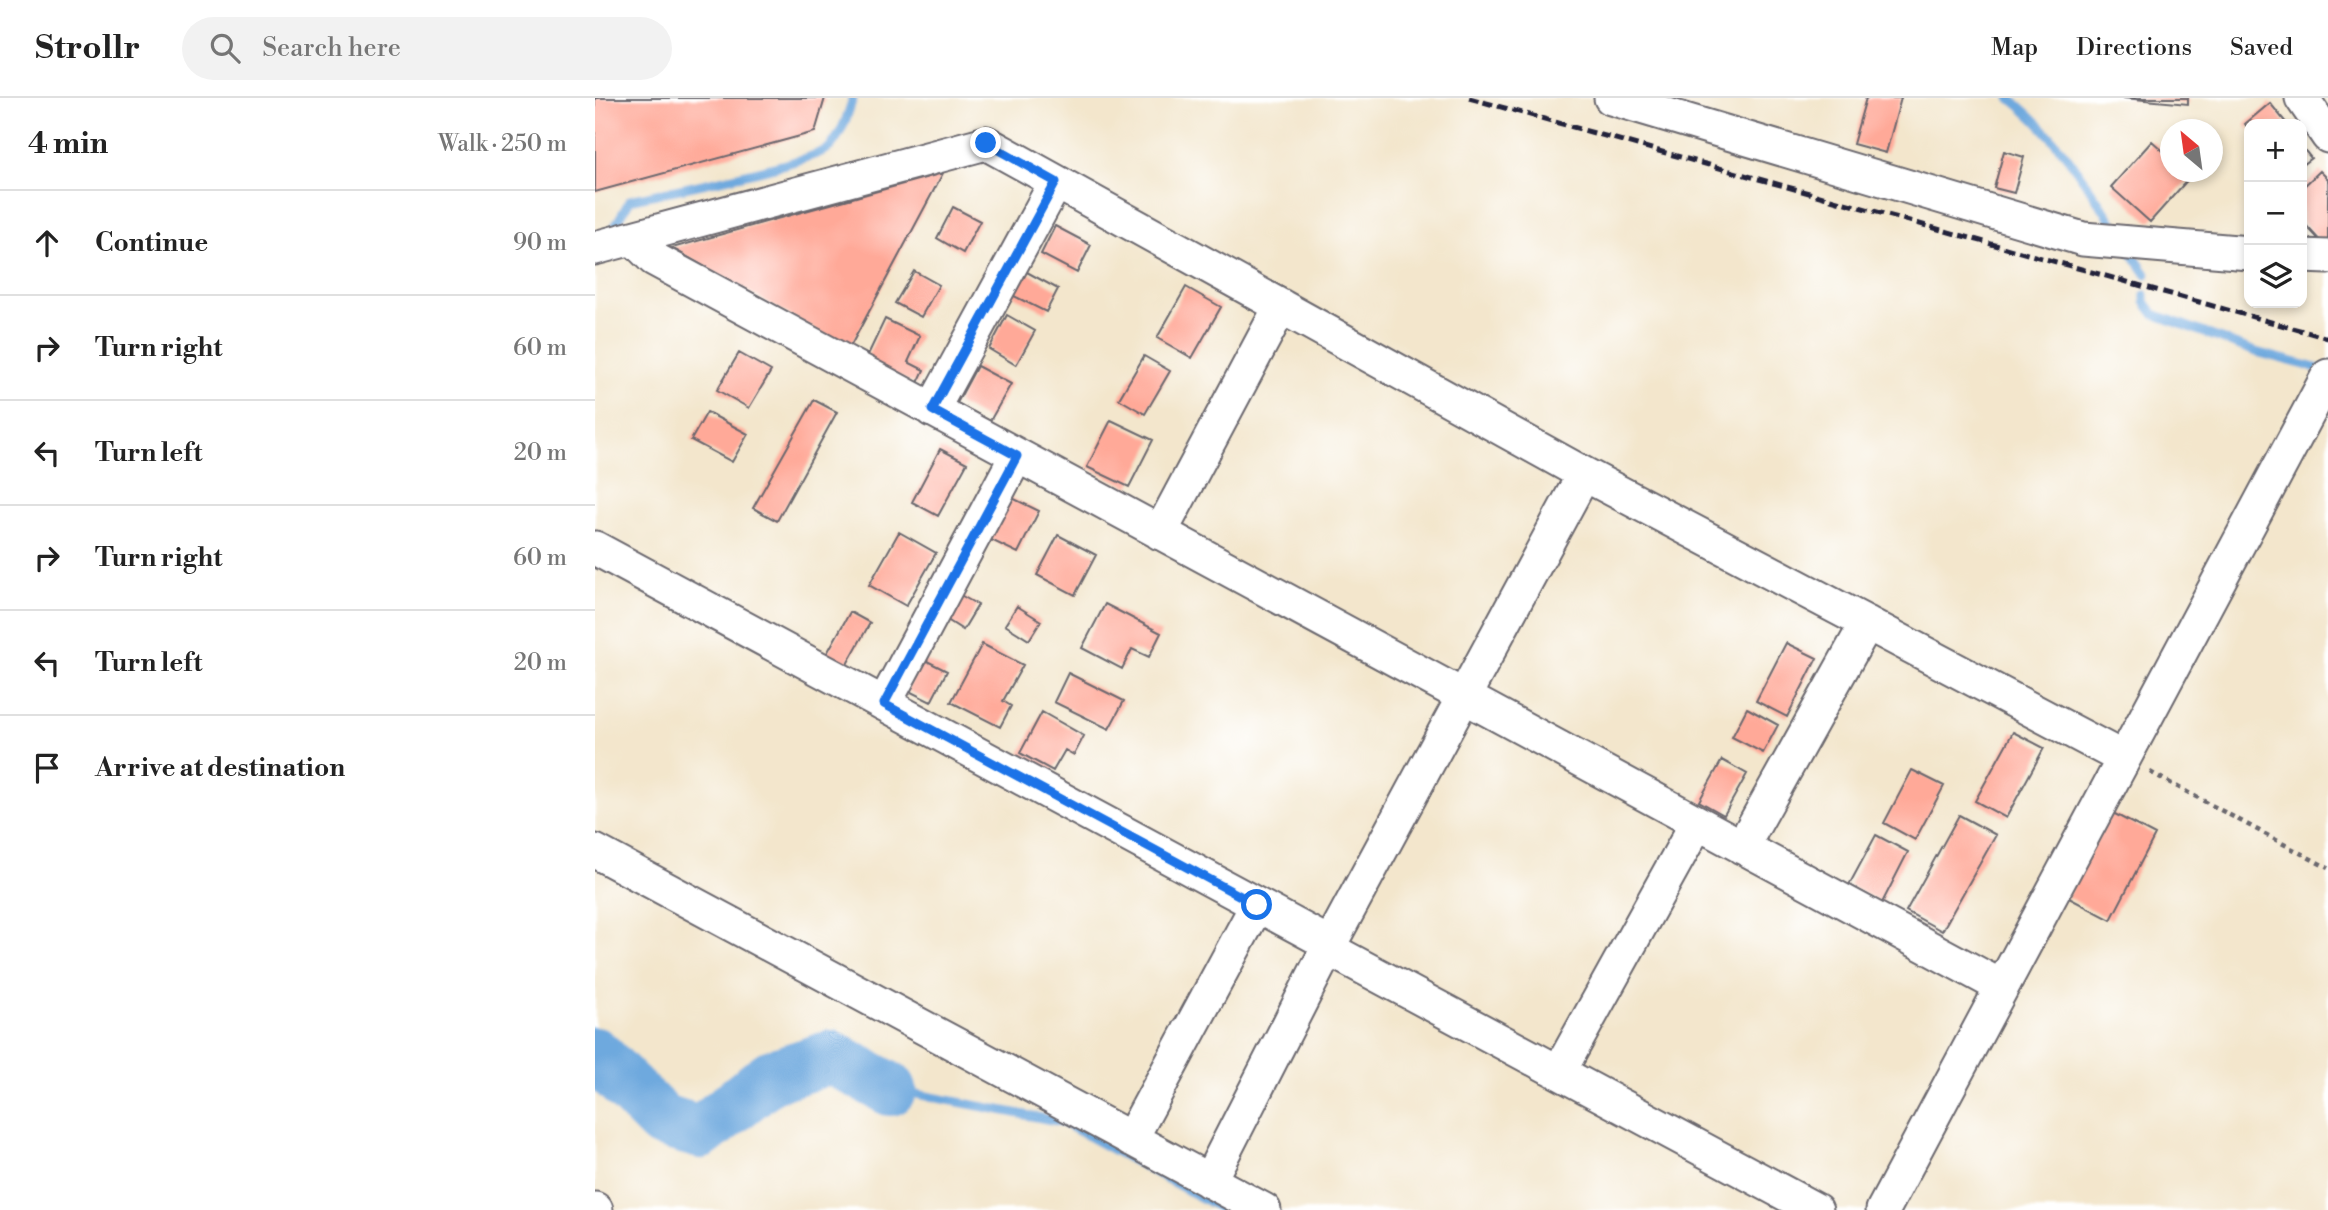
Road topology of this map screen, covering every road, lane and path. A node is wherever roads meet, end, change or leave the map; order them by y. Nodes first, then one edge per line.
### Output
1 (1611, 98) edge
2 (2302, 98) edge
3 (1713, 111) edge
4 (2328, 136) edge
5 (1056, 182) junction
6 (633, 238) junction
7 (595, 248) edge
8 (2244, 253) edge
9 (2307, 256) edge
10 (2328, 257) edge
11 (1281, 306) junction
12 (2326, 380) edge
13 (932, 410) junction
14 (1017, 456) junction
15 (1584, 474) junction
16 (1160, 533) junction
17 (595, 548) edge
18 (1867, 623) junction
19 (1465, 698) junction
20 (884, 704) junction
21 (2123, 758) junction
22 (1697, 822) junction
23 (1742, 847) junction
24 (595, 851) edge
25 (2328, 868) edge
26 (1257, 905) junction
27 (1328, 946) junction
28 (2001, 987) junction
29 (1559, 1072) junction
30 (1131, 1139) junction
31 (1209, 1181) junction
32 (1264, 1210) edge
33 (1816, 1210) edge
34 (1883, 1210) edge

1 - 3 street
2 - 4 street
3 - 8 street
5 - 6 street
5 - 11 street
5 - 13 street
6 - 7 street
6 - 13 street
9 - 10 street
11 - 15 street
11 - 16 street
12 - 21 street
13 - 14 street
14 - 16 street
14 - 20 street
15 - 18 street
15 - 19 street
16 - 19 street
17 - 20 street
18 - 21 street
18 - 23 street
19 - 22 street
19 - 27 street
20 - 26 street
21 - 25 path
21 - 28 street
22 - 23 street
22 - 29 street
23 - 28 street
24 - 30 street
26 - 27 street
26 - 30 street
27 - 29 street
27 - 31 street
28 - 34 street
29 - 33 street
30 - 31 street
31 - 32 street

